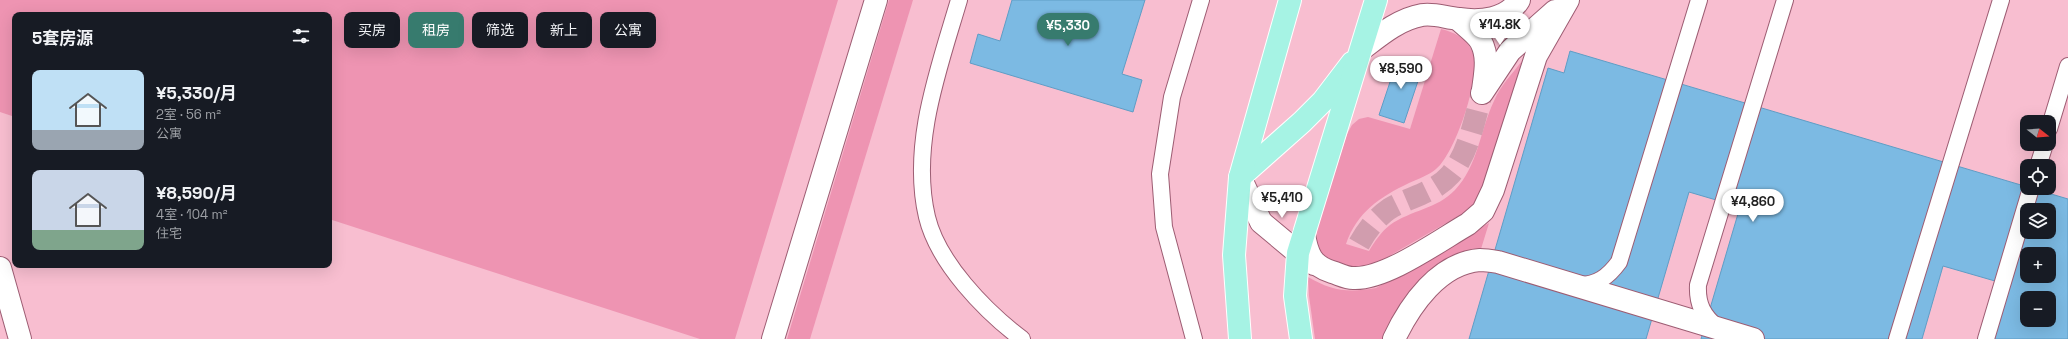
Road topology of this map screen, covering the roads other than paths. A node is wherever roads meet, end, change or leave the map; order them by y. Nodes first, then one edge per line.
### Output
1 (876, 0) edge
2 (959, 0) edge
3 (1201, 0) edge
4 (1290, 0) edge
5 (1376, 0) edge
6 (1519, 0) edge
7 (1568, 0) edge
8 (1699, 0) edge
9 (1786, 0) edge
10 (2001, 0) edge
11 (1458, 19) junction
12 (1362, 50) junction
13 (2068, 66) edge
14 (2053, 115) edge
15 (1240, 177) junction
16 (2029, 195) edge
17 (1301, 244) junction
18 (0, 268) edge
19 (1575, 285) junction
20 (1720, 329) junction
21 (20, 339) edge
22 (773, 339) edge
23 (1022, 339) edge
24 (1194, 339) edge
25 (1240, 339) edge
26 (1301, 339) edge
27 (1394, 339) edge
28 (1753, 339) edge
29 (1897, 339) edge
30 (1986, 339) edge

1 - 22 street
2 - 23 lane
3 - 24 lane
4 - 15 main road
5 - 12 main road
6 - 11 street
7 - 11 street
7 - 17 street
8 - 19 lane
9 - 20 lane
10 - 29 lane
11 - 12 street
12 - 15 main road
12 - 17 main road
13 - 14 lane
15 - 17 street
15 - 25 main road
16 - 30 lane
17 - 26 main road
18 - 21 street
19 - 20 street
19 - 27 street
20 - 28 street

